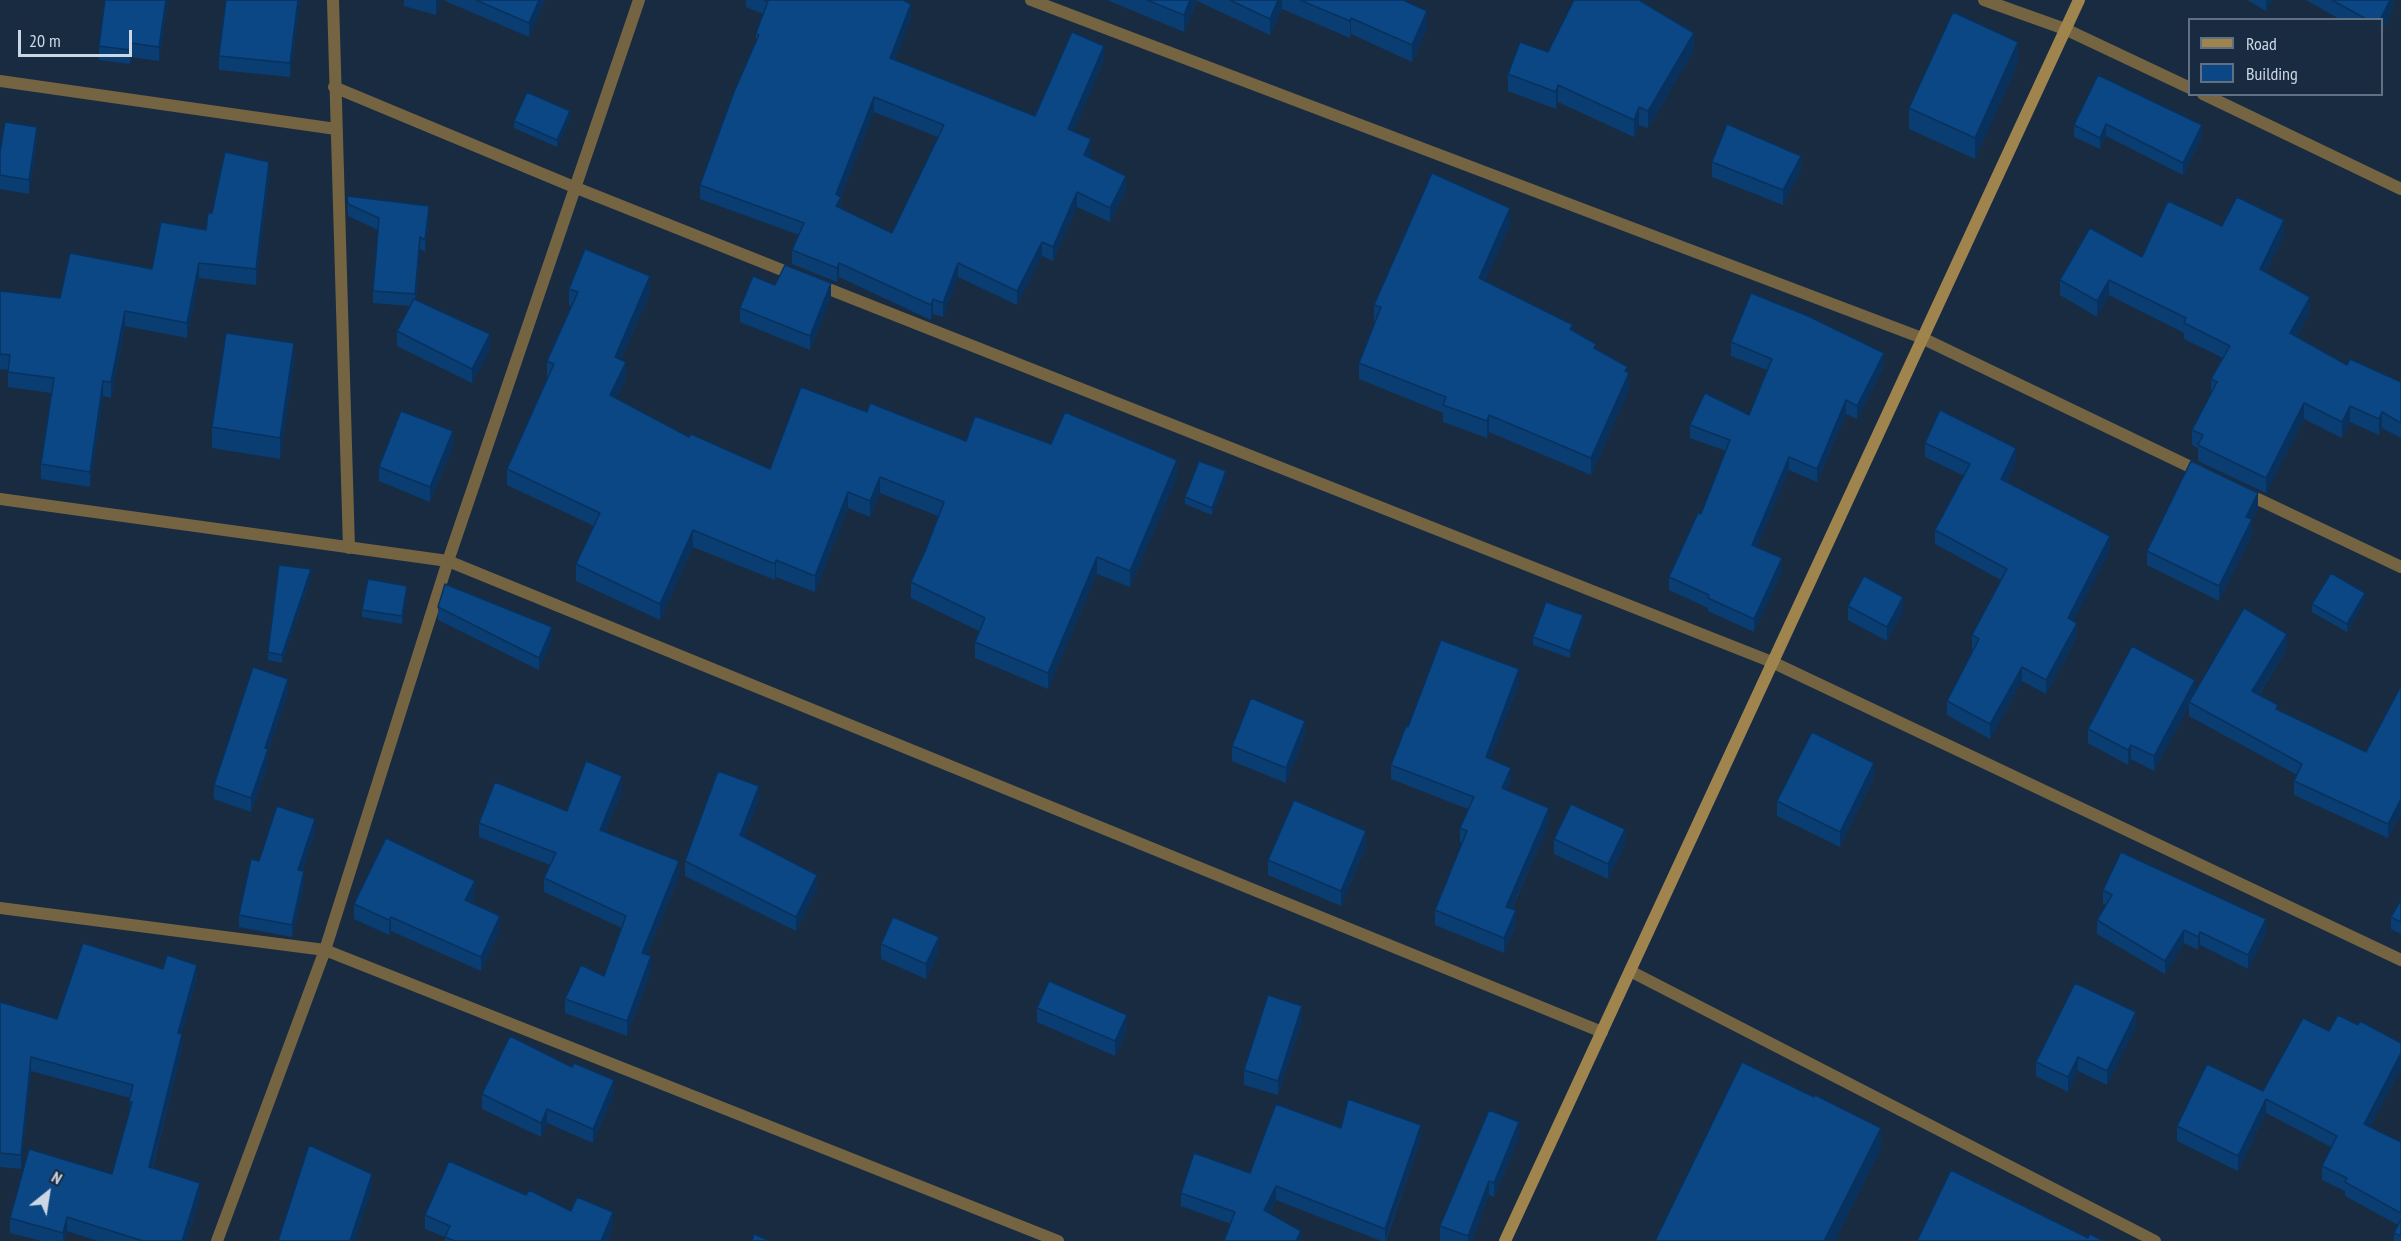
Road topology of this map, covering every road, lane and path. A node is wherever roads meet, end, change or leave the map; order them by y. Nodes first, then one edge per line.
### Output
1 (333, 0) edge
2 (639, 0) edge
3 (1031, 0) edge
4 (1984, 0) edge
5 (2079, 0) edge
6 (2065, 28) junction
7 (0, 81) edge
8 (334, 87) junction
9 (2188, 87) edge
10 (2207, 96) edge
11 (336, 129) junction
12 (573, 187) junction
13 (2401, 189) edge
14 (1922, 338) junction
15 (2210, 476) edge
16 (2231, 486) edge
17 (0, 500) edge
18 (349, 548) junction
19 (448, 561) junction
20 (2401, 567) edge
21 (1772, 662) junction
22 (0, 908) edge
23 (325, 950) junction
24 (2401, 960) edge
25 (1630, 971) junction
26 (1602, 1032) junction
27 (217, 1241) edge
28 (1058, 1241) edge
29 (1505, 1241) edge
30 (2155, 1241) edge

1 - 8 street
2 - 12 street
3 - 14 street
4 - 6 street
5 - 6 street
6 - 9 street
6 - 14 street
7 - 11 street
8 - 11 street
8 - 12 street
10 - 13 street
11 - 18 street
12 - 19 street
12 - 21 street
14 - 15 street
14 - 21 street
16 - 20 street
17 - 18 street
18 - 19 street
19 - 23 street
19 - 26 street
21 - 24 street
21 - 25 street
22 - 23 street
23 - 27 street
23 - 28 street
25 - 26 street
25 - 30 street
26 - 29 street

